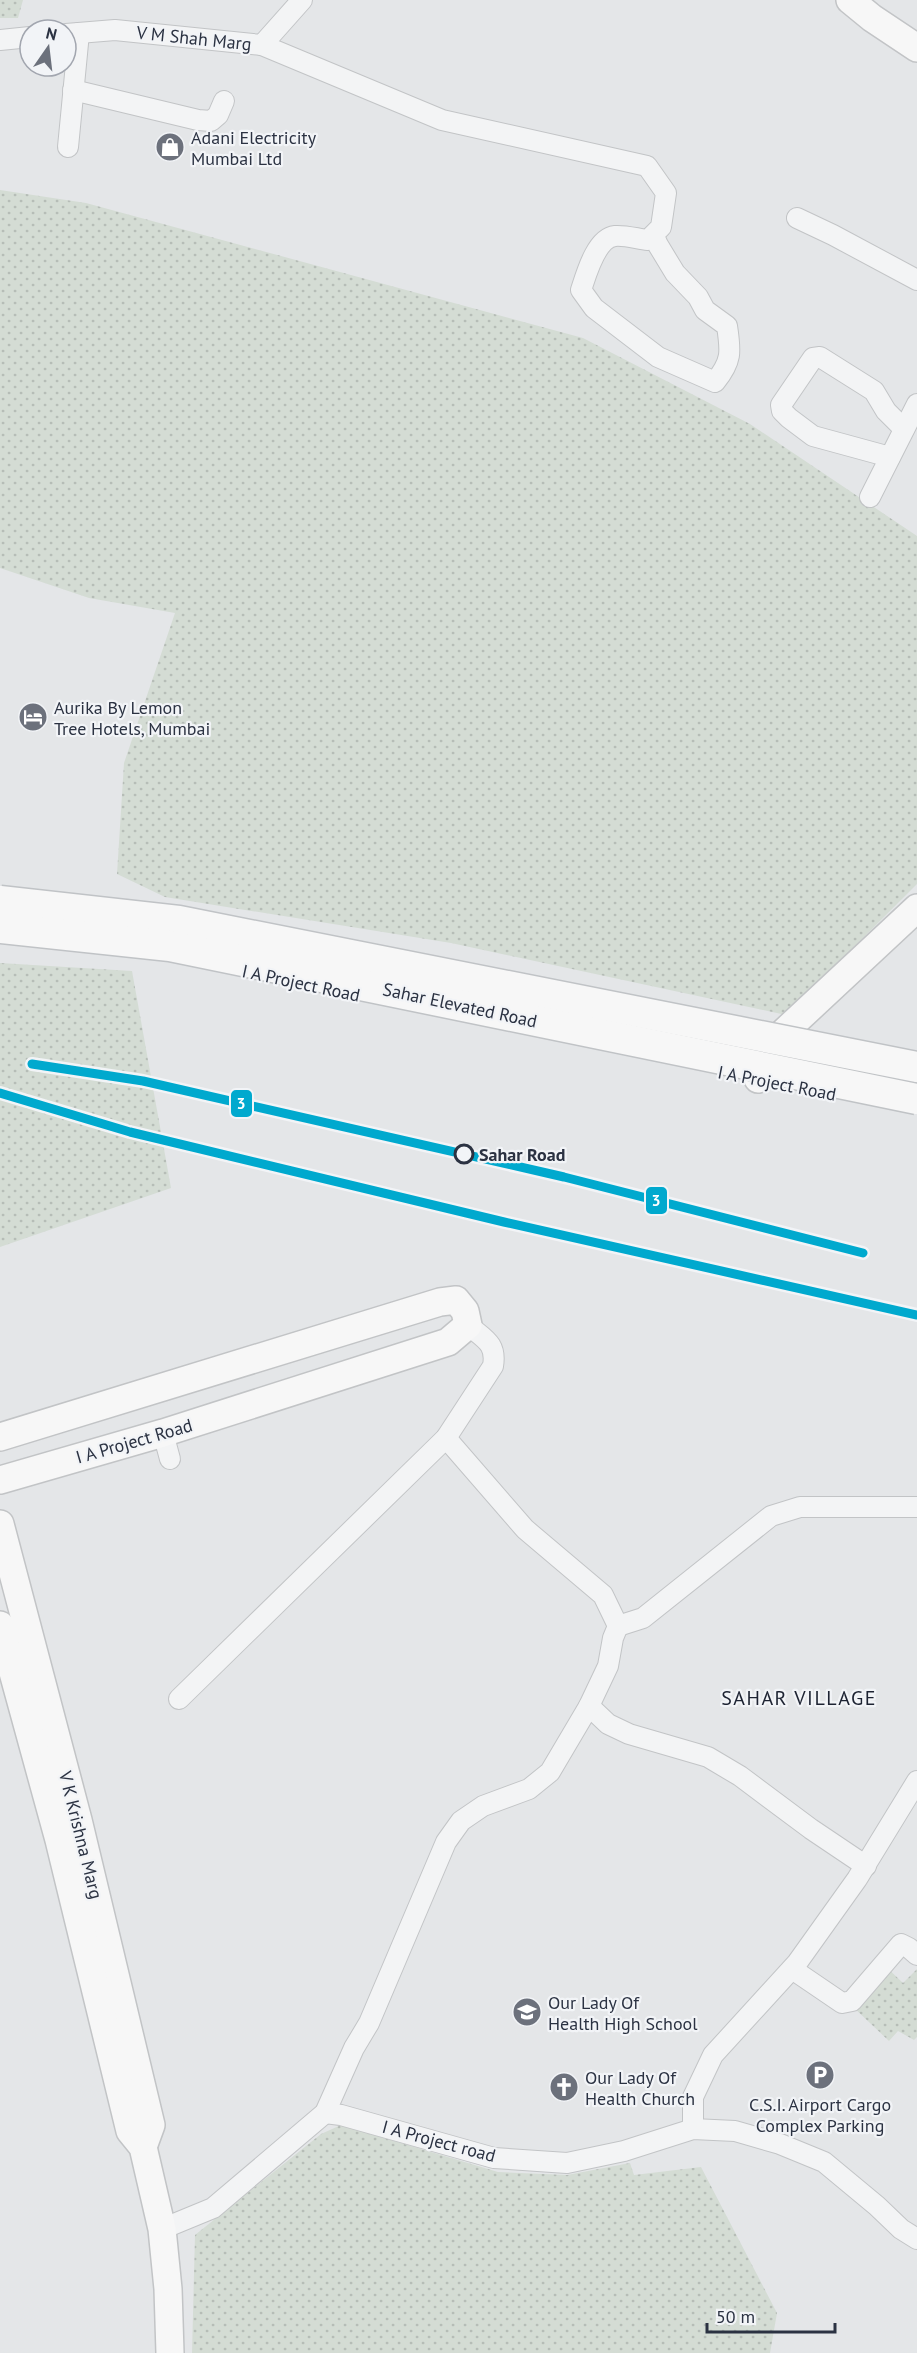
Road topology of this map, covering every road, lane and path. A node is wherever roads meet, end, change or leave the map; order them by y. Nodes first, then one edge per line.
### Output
1 (302, 0) edge
2 (850, 0) edge
3 (78, 34) edge
4 (18, 39) edge
5 (0, 40) edge
6 (262, 45) junction
7 (917, 48) edge
8 (73, 78) edge
9 (73, 90) junction
10 (224, 101) dead end
11 (68, 147) dead end
12 (797, 218) dead end
13 (654, 236) junction
14 (917, 280) edge
15 (917, 404) edge
16 (904, 429) junction
17 (890, 457) junction
18 (870, 496) dead end
19 (0, 890) edge
20 (0, 901) edge
21 (917, 908) edge
22 (0, 928) edge
23 (0, 938) edge
24 (783, 1033) junction
25 (917, 1062) edge
26 (917, 1067) edge
27 (758, 1079) junction
28 (917, 1099) edge
29 (917, 1111) edge
30 (468, 1325) junction
31 (163, 1433) junction
32 (0, 1437) edge
33 (446, 1438) junction
34 (170, 1459) dead end
35 (0, 1480) edge
36 (917, 1507) edge
37 (0, 1524) edge
38 (0, 1625) edge
39 (618, 1626) junction
40 (179, 1699) dead end
41 (589, 1706) junction
42 (917, 1780) edge
43 (67, 1824) junction
44 (866, 1866) junction
45 (917, 1955) edge
46 (792, 1969) junction
47 (325, 2113) junction
48 (693, 2129) junction
49 (162, 2229) junction
50 (917, 2239) edge
51 (170, 2353) edge

1 - 6 street, V M Shah Marg
2 - 7 street
3 - 6 street, V M Shah Marg
4 - 5 street
6 - 13 street
8 - 9 street
9 - 10 street
9 - 11 street
12 - 14 street
13 - 13 street
15 - 16 street
16 - 17 street
16 - 17 street
17 - 18 street
19 - 24 street
20 - 26 main road, Sahar Elevated Road, bridge
21 - 24 street
22 - 28 main road, Sahar Elevated Road, bridge
23 - 27 street, I A Project Road
24 - 25 street
24 - 27 street
27 - 29 street, I A Project Road
30 - 31 street, I A Project Road
30 - 32 street
30 - 33 street
31 - 34 street
31 - 35 street, I A Project Road
33 - 39 street
33 - 40 street
36 - 39 street
37 - 43 street, V K Krishna Marg
38 - 43 street, V K Krishna Marg
39 - 41 street
41 - 44 street
41 - 47 street
42 - 44 street
43 - 49 street, V K Krishna Marg
44 - 46 street
45 - 46 street
46 - 48 street
47 - 48 street, I A Project road
47 - 49 street
48 - 50 street
49 - 51 street, V K Krishna Marg

